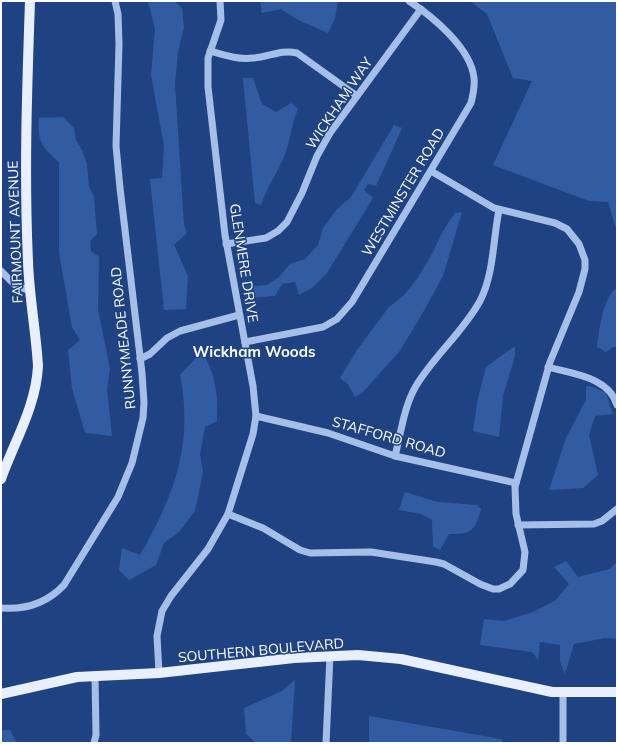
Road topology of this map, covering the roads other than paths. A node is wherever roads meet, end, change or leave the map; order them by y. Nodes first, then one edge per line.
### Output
1 (30, 1) edge
2 (114, 1) edge
3 (220, 1) edge
4 (409, 1) edge
5 (421, 9) junction
6 (210, 51) junction
7 (357, 96) junction
8 (431, 171) junction
9 (500, 210) junction
10 (226, 244) junction
11 (1, 271) edge
12 (30, 291) junction
13 (239, 314) junction
14 (245, 342) junction
15 (140, 359) junction
16 (548, 367) junction
17 (617, 405) edge
18 (256, 416) junction
19 (394, 456) junction
20 (1, 479) edge
21 (516, 483) junction
22 (617, 508) edge
23 (228, 514) junction
24 (518, 525) junction
25 (1, 608) edge
26 (330, 656) junction
27 (160, 673) junction
28 (95, 675) junction
29 (617, 692) edge
30 (563, 693) junction
31 (1, 694) edge
32 (94, 743) edge
33 (326, 743) edge
34 (563, 743) edge

1 - 12 main road, FAIRMOUNT AVENUE
2 - 15 street, RUNNYMEADE ROAD
3 - 6 street, GLENMERE DRIVE
4 - 5 street, WESTMINSTER ROAD
5 - 7 street, WICKHAM WAY
5 - 8 street, WESTMINSTER ROAD
6 - 7 street
6 - 10 street, GLENMERE DRIVE
7 - 10 street, WICKHAM WAY
8 - 9 street
8 - 14 street, WESTMINSTER ROAD
9 - 16 street
9 - 19 street
10 - 13 street, GLENMERE DRIVE
11 - 12 street
12 - 20 main road, FAIRMOUNT AVENUE
13 - 14 street, GLENMERE DRIVE
13 - 15 street
14 - 18 street, GLENMERE DRIVE
15 - 25 street, RUNNYMEADE ROAD
16 - 17 street
16 - 21 street
18 - 19 street, STAFFORD ROAD
18 - 23 street, GLENMERE DRIVE
19 - 21 street, STAFFORD ROAD
21 - 24 street
22 - 24 street
23 - 24 street
23 - 27 street, GLENMERE DRIVE
26 - 27 main road, SOUTHERN BOULEVARD
26 - 30 main road, SOUTHERN BOULEVARD
26 - 33 street
27 - 28 main road, SOUTHERN BOULEVARD
28 - 31 main road, SOUTHERN BOULEVARD
28 - 32 street
29 - 30 main road, SOUTHERN BOULEVARD
30 - 34 street

